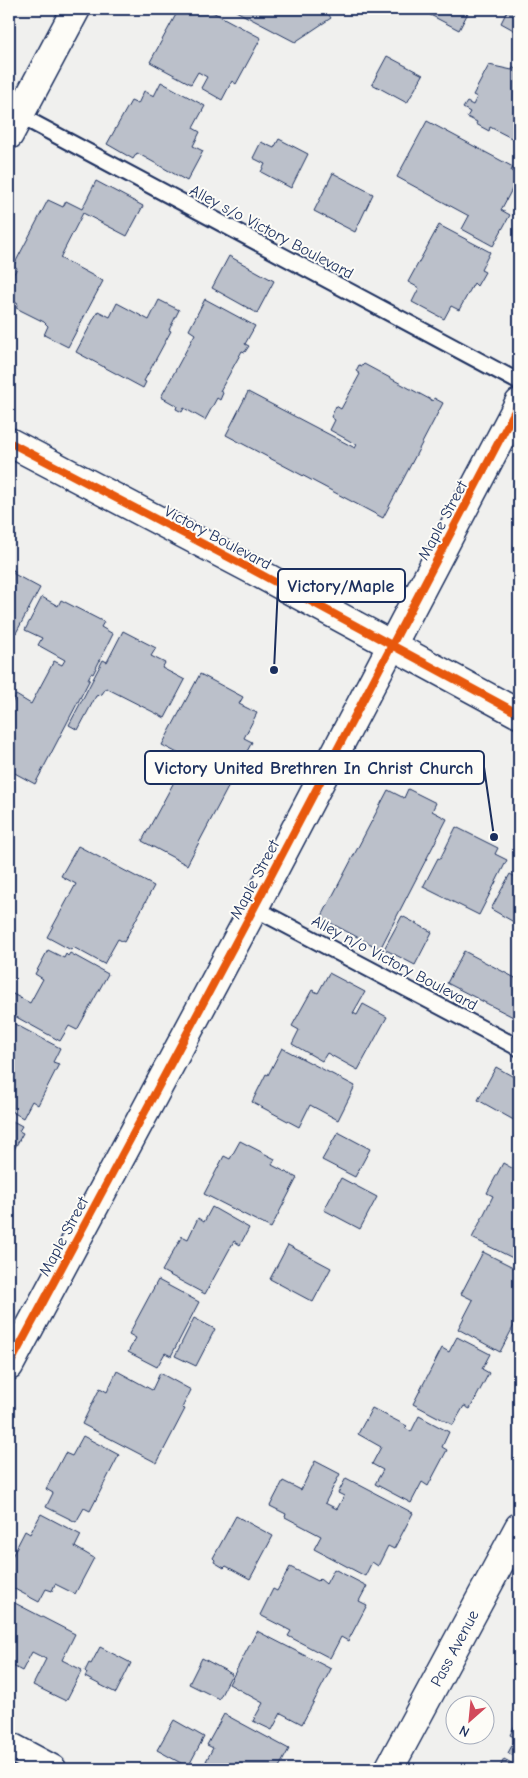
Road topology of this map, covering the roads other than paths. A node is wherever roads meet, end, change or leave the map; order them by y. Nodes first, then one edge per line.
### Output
1 (76, 9) edge
2 (12, 120) edge
3 (519, 382) edge
4 (519, 403) edge
5 (9, 442) edge
6 (392, 646) junction
7 (519, 714) edge
8 (254, 908) junction
9 (519, 1048) edge
10 (9, 1366) edge
11 (519, 1527) edge
12 (9, 1746) edge
13 (52, 1769) edge
14 (389, 1769) edge

1 - 2 street
2 - 3 lane, Alley s/o Victory Boulevard
4 - 6 street, Maple Street
5 - 6 street, Victory Boulevard
6 - 7 street, Victory Boulevard
6 - 8 street, Maple Street
8 - 9 lane, Alley n/o Victory Boulevard
8 - 10 street, Maple Street
11 - 14 street, Pass Avenue
12 - 13 street

